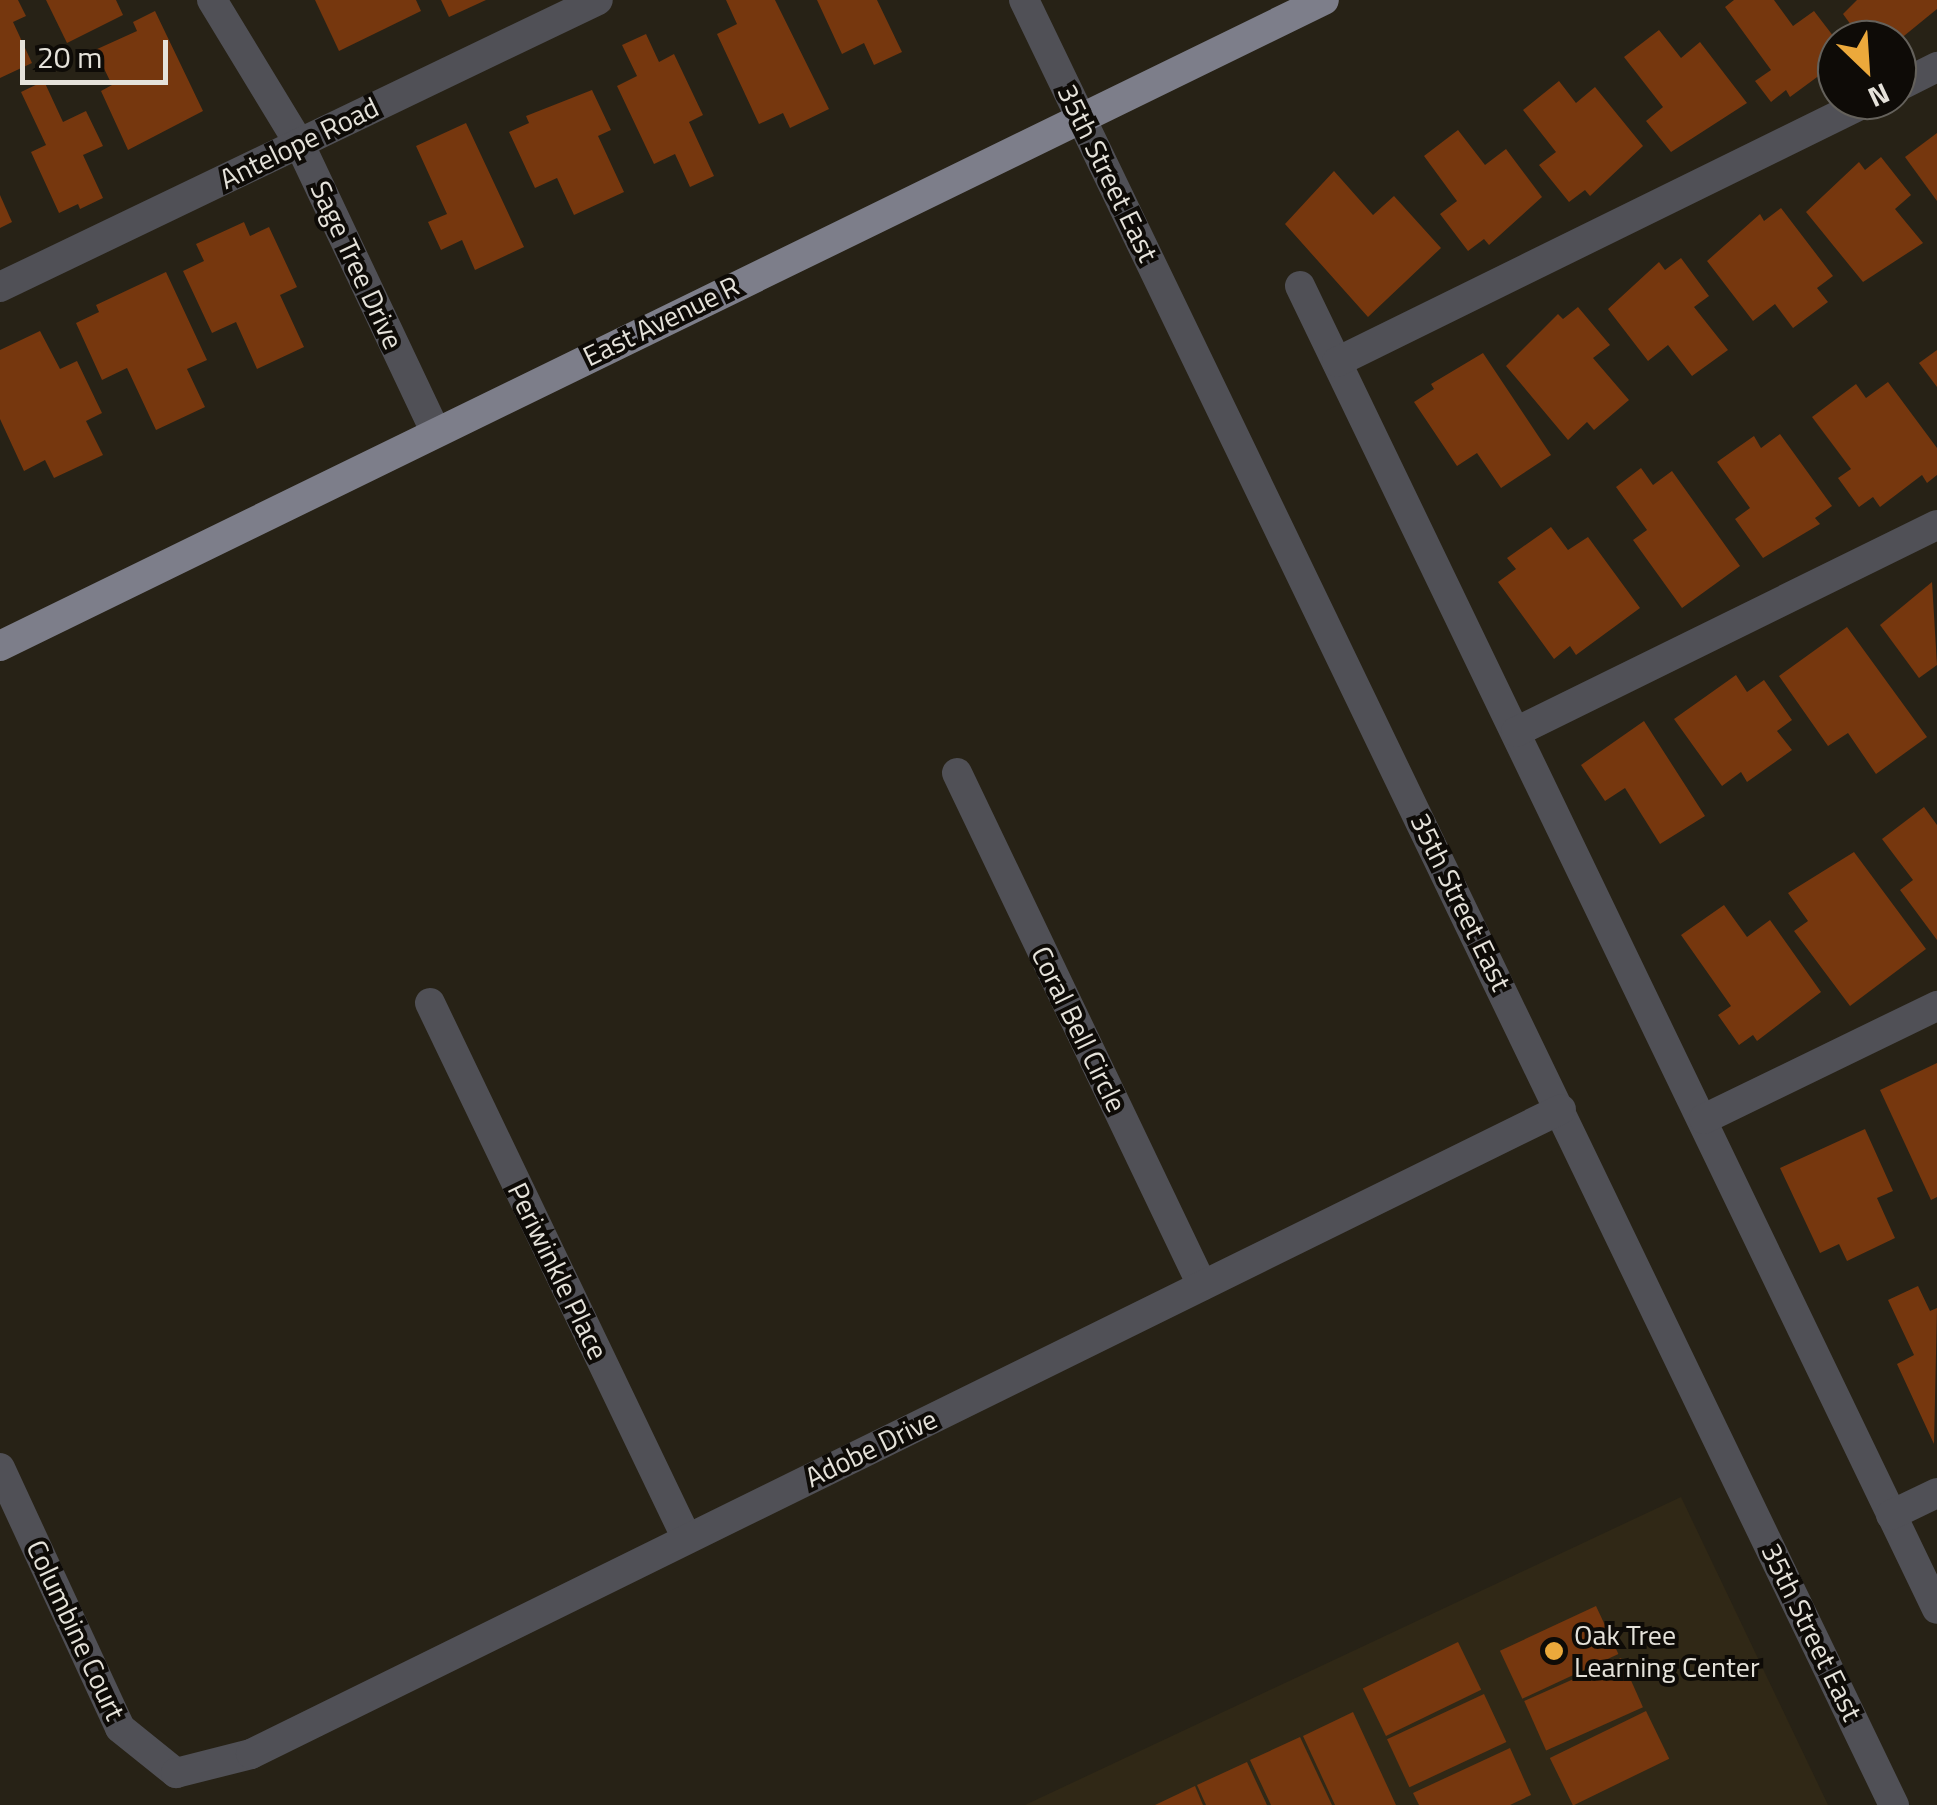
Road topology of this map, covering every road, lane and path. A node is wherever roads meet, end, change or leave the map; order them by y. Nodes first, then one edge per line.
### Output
1 (212, 0) edge
2 (598, 0) edge
3 (1024, 0) edge
4 (1324, 0) edge
5 (1081, 118) junction
6 (1829, 120) edge
7 (300, 143) junction
8 (1300, 286) dead end
9 (0, 287) edge
10 (1336, 362) junction
11 (435, 430) junction
12 (1937, 525) edge
13 (0, 646) edge
14 (1516, 732) junction
15 (957, 773) dead end
16 (430, 1002) dead end
17 (1937, 1006) edge
18 (1561, 1109) junction
19 (1704, 1118) junction
20 (1202, 1285) junction
21 (0, 1468) edge
22 (1937, 1493) edge
23 (1891, 1514) junction
24 (687, 1539) junction
25 (1937, 1609) edge
26 (176, 1774) joint
27 (1894, 1805) edge

1 - 7 street, Sage Tree Drive
2 - 7 street, Antelope Road
3 - 5 street, 35th Street East
4 - 5 main road, East Avenue R
5 - 11 main road, East Avenue R
5 - 18 street, 35th Street East
6 - 10 street
7 - 9 street, Antelope Road
7 - 11 street, Sage Tree Drive
8 - 10 street
10 - 14 street
11 - 13 main road, East Avenue R
12 - 14 street
14 - 19 street
15 - 20 street, Coral Bell Circle
16 - 24 street, Periwinkle Place
17 - 19 street
18 - 20 street, Adobe Drive
18 - 27 street, 35th Street East
19 - 23 street
20 - 24 street, Adobe Drive
21 - 26 street, Columbine Court
22 - 23 street
23 - 25 street
24 - 26 street, Adobe Drive

